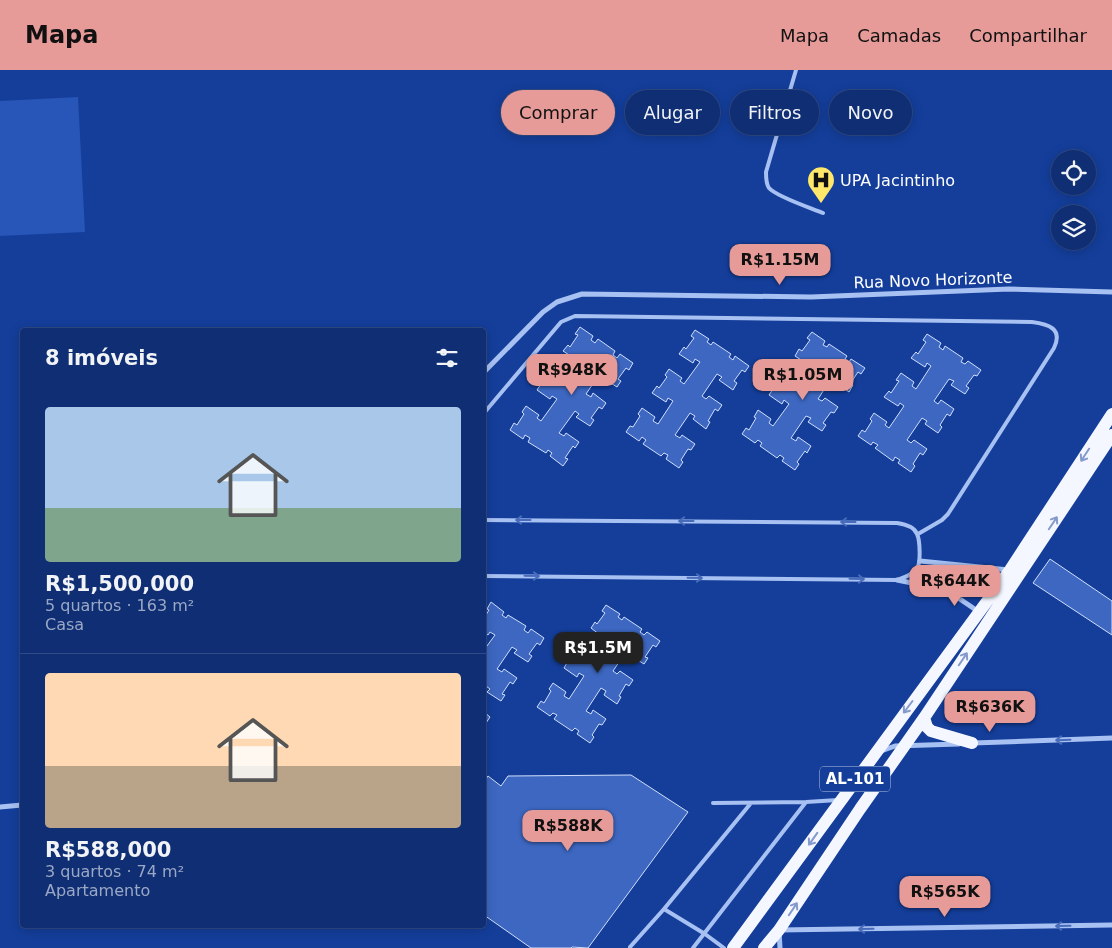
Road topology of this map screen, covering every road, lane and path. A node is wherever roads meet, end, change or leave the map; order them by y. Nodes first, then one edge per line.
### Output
1 (796, 70) edge
2 (823, 213) dead end
3 (1112, 292) edge
4 (486, 370) edge
5 (486, 411) edge
6 (1112, 414) edge
7 (1112, 435) edge
8 (486, 520) edge
9 (918, 534) junction
10 (920, 560) junction
11 (1010, 570) junction
12 (486, 576) edge
13 (897, 580) junction
14 (979, 612) junction
15 (924, 718) junction
16 (1112, 738) edge
17 (972, 744) junction
18 (904, 746) junction
19 (874, 754) junction
20 (841, 800) junction
21 (806, 802) junction
22 (713, 803) dead end
23 (751, 803) junction
24 (20, 805) edge
25 (0, 807) edge
26 (664, 909) junction
27 (1112, 925) edge
28 (779, 930) junction
29 (705, 934) junction
30 (630, 947) edge
31 (693, 948) edge
32 (724, 948) edge
33 (733, 948) edge
34 (764, 948) edge
35 (780, 948) edge

1 - 2 lane
3 - 4 street, Rua Novo Horizonte
5 - 9 lane
6 -> 11 main road, AL-101
15 -> 7 main road, AL-101
9 -> 8 lane
9 - 10 lane
10 - 11 street
10 - 13 lane
11 - 14 main road, AL-101
12 -> 13 lane
13 - 14 street
14 -> 19 main road, AL-101
15 - 17 main road
15 - 18 main road, AL-101
16 -> 17 street
17 - 18 street
18 - 19 street
28 -> 18 main road, AL-101
19 - 20 main road, AL-101
20 - 21 lane
20 -> 33 main road, AL-101
21 - 23 lane
21 - 29 lane
22 - 23 lane
23 - 26 lane
24 - 25 street
26 - 29 lane
26 - 30 lane
27 -> 28 street
28 - 34 main road, AL-101
28 - 35 street
29 - 31 lane
29 - 32 lane

